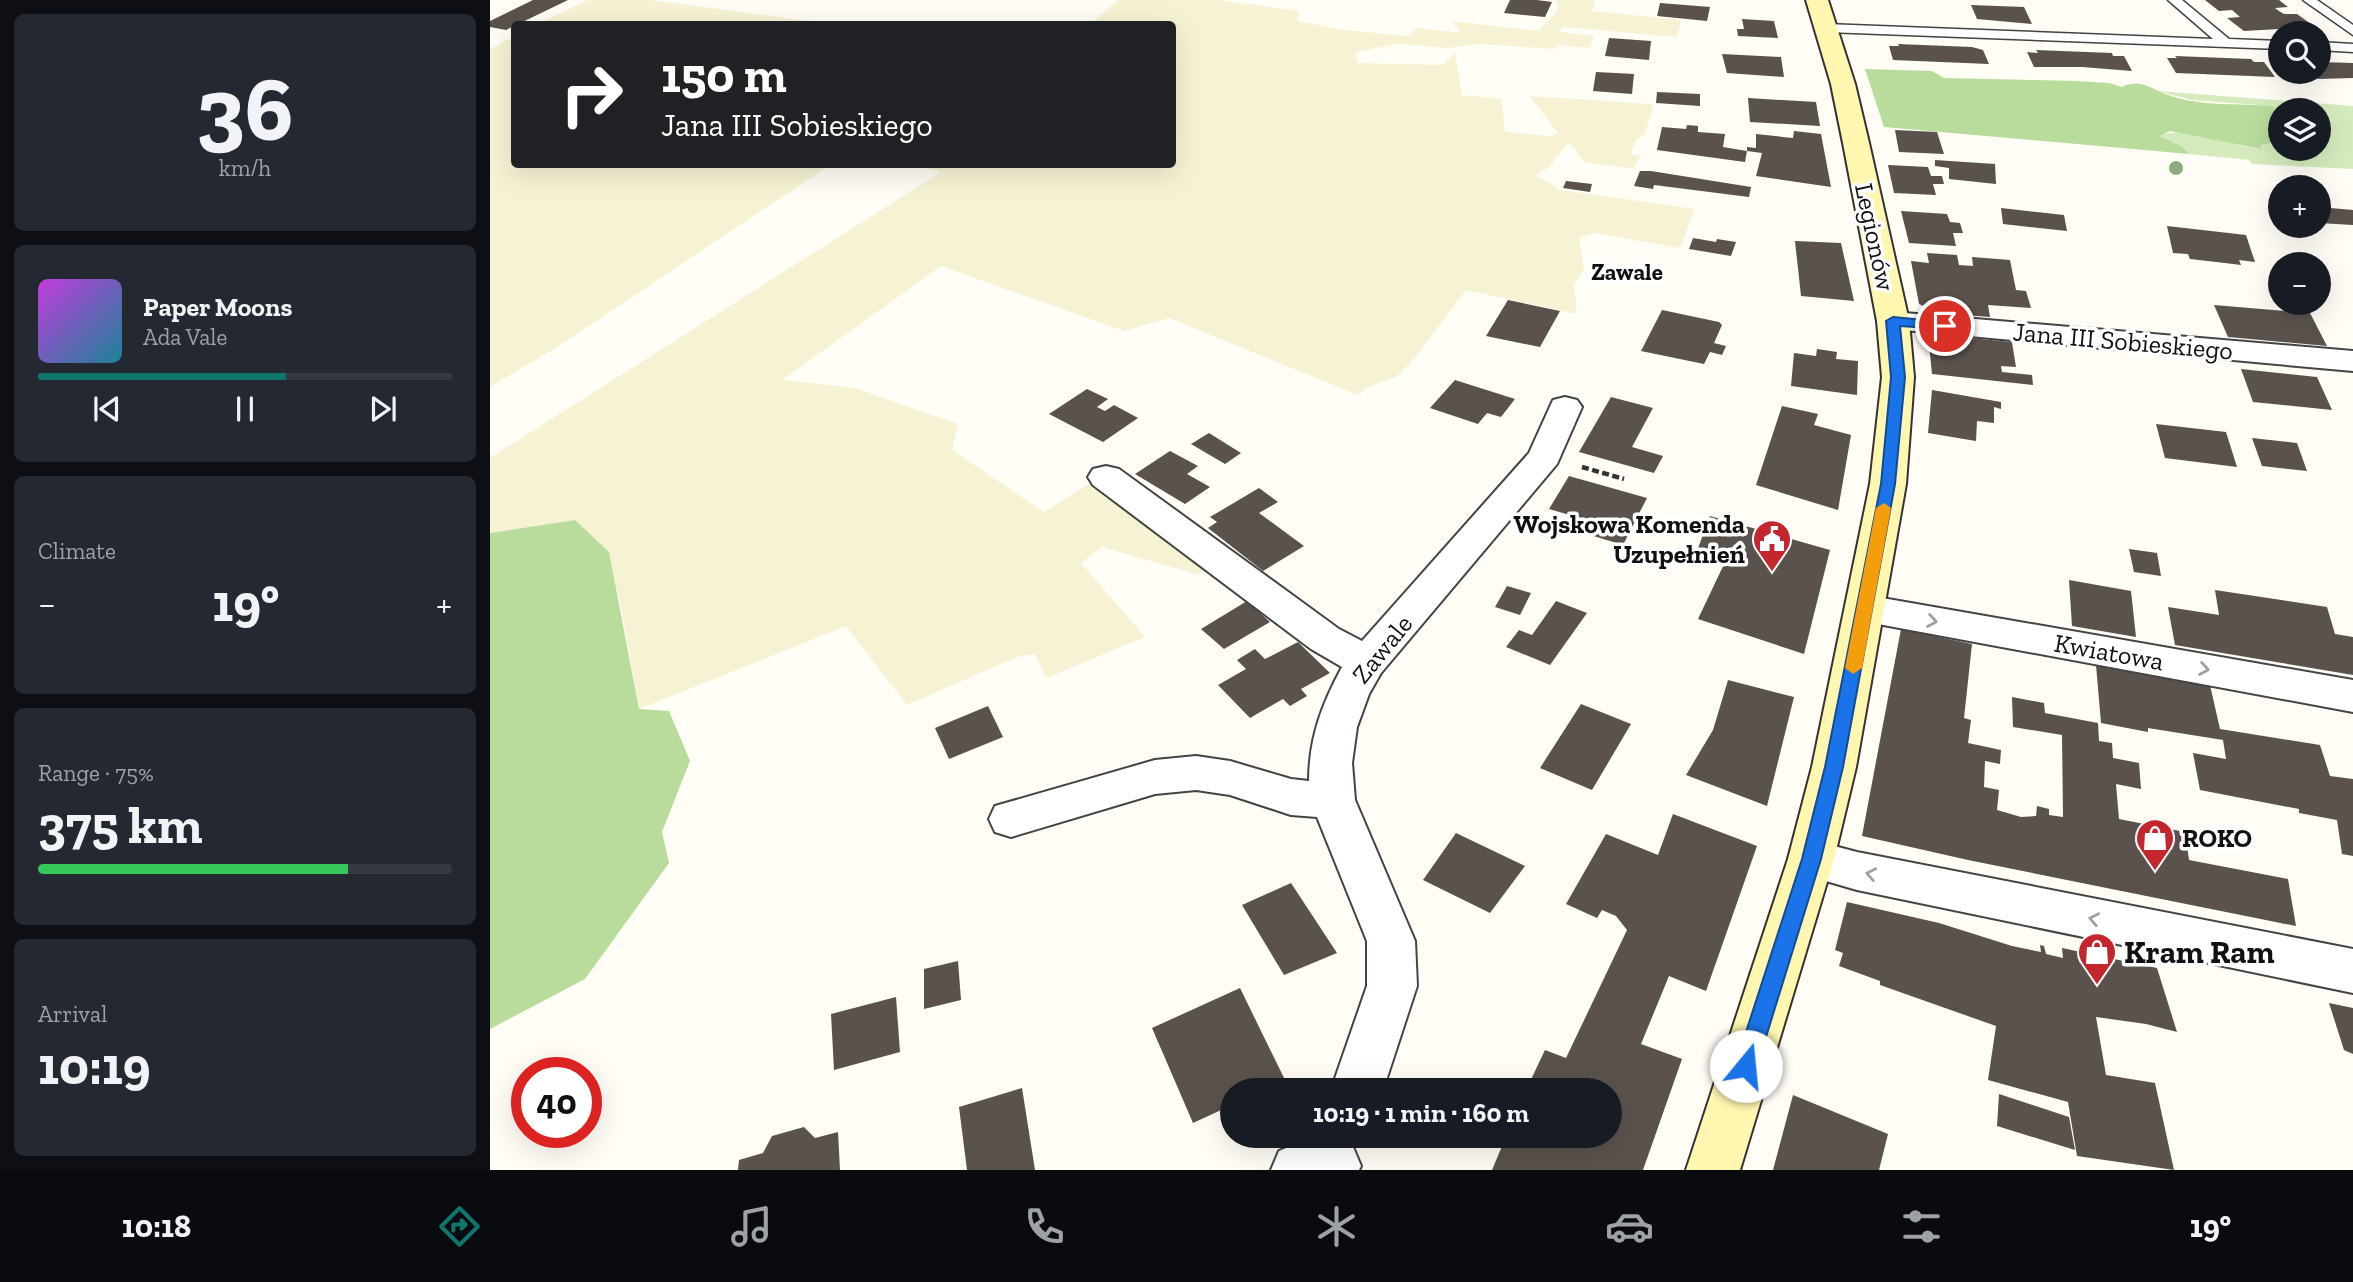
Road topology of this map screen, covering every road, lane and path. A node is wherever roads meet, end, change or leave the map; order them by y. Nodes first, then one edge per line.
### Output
1 (2174, 0) edge
2 (2309, 0) edge
3 (1821, 14) edge
4 (2353, 31) edge
5 (2226, 43) junction
6 (2268, 45) edge
7 (2331, 47) edge
8 (2353, 48) edge
9 (1893, 321) junction
10 (2353, 361) edge
11 (1565, 407) dead end
12 (1570, 463) dead end
13 (1106, 477) dead end
14 (1624, 479) dead end
15 (1865, 609) junction
16 (1367, 662) junction
17 (2353, 696) edge
18 (1333, 800) junction
19 (1011, 820) dead end
20 (1811, 859) junction
21 (2353, 971) edge
22 (1361, 1078) edge
23 (1713, 1170) edge

1 - 5 lane
2 - 4 lane
3 - 5 lane
3 - 9 street, Legionów
5 - 6 lane
7 - 8 lane
9 - 10 street, Jana III Sobieskiego
9 - 15 street, Legionów
11 - 16 street, Zawale
12 - 14 path
13 - 16 street
15 -> 17 street, Kwiatowa
15 - 20 street, Legionów
16 - 18 street, Zawale
18 - 19 street
18 - 22 street, Zawale
21 -> 20 street
20 - 23 street, Legionów

